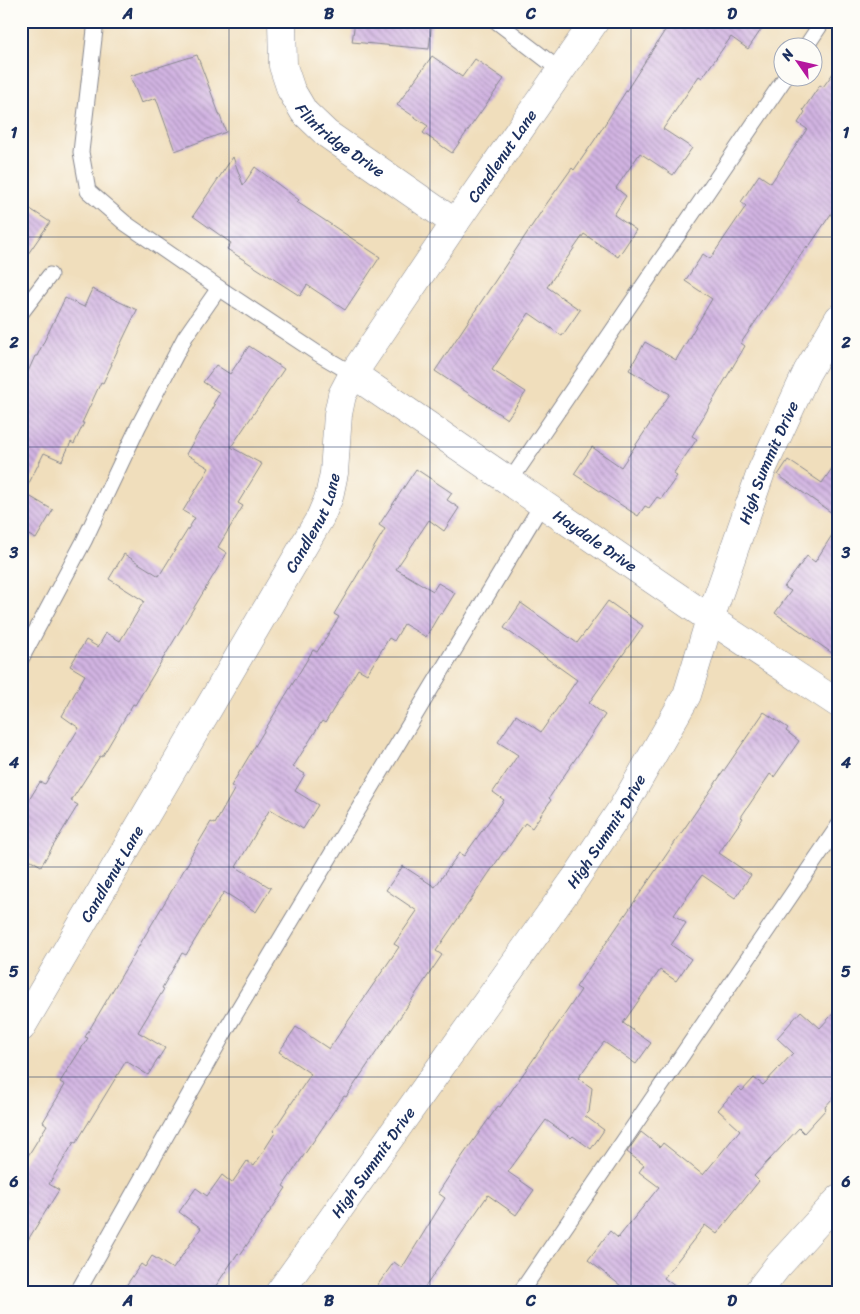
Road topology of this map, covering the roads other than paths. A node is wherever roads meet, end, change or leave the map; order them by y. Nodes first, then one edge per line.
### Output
1 (96, 21) edge
2 (282, 21) edge
3 (496, 21) edge
4 (595, 21) edge
5 (823, 21) edge
6 (812, 38) edge
7 (561, 71) junction
8 (778, 88) edge
9 (455, 223) junction
10 (50, 275) dead end
11 (219, 288) junction
12 (21, 313) edge
13 (839, 318) edge
14 (353, 374) junction
15 (510, 481) junction
16 (542, 504) junction
17 (710, 618) junction
18 (21, 660) edge
19 (839, 704) edge
20 (839, 825) edge
21 (21, 1028) edge
22 (839, 1199) edge
23 (77, 1293) edge
24 (279, 1293) edge
25 (520, 1293) edge
26 (756, 1293) edge

1 - 11 lane
2 - 9 street, Flintridge Drive
3 - 7 lane
4 - 7 street, Candlenut Lane
5 - 6 lane
7 - 9 street, Candlenut Lane
8 - 15 lane
9 - 14 street, Candlenut Lane
10 - 12 lane
11 - 14 lane
11 - 18 lane
13 - 17 street, High Summit Drive
14 - 15 street, Haydale Drive
14 - 21 street, Candlenut Lane
15 - 16 street, Haydale Drive
16 - 17 street, Haydale Drive
16 - 23 lane
17 - 19 street, Haydale Drive
17 - 24 street, High Summit Drive
20 - 25 lane
22 - 26 street

